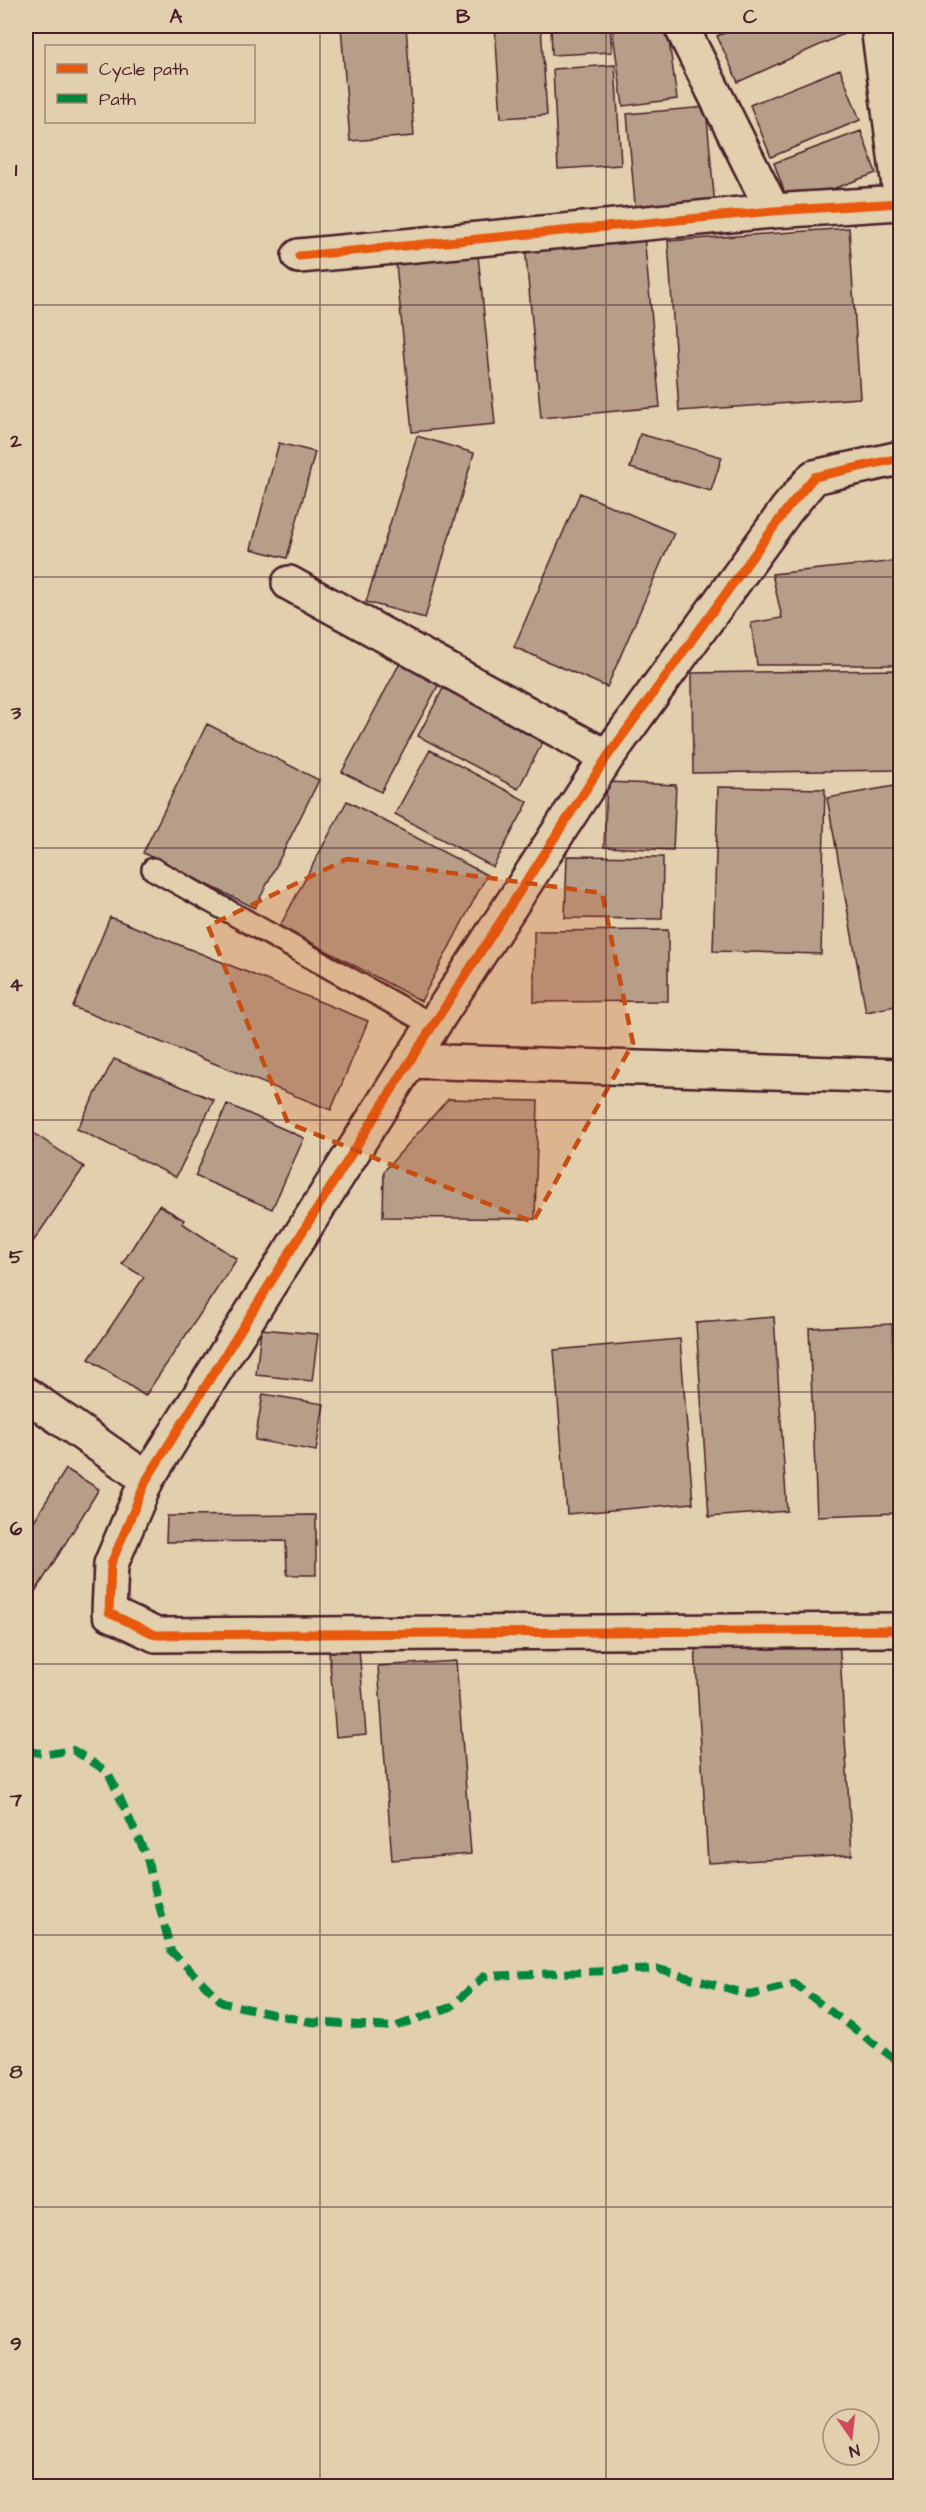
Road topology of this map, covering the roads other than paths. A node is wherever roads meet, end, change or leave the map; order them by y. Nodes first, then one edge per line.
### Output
1 (681, 26) edge
2 (878, 26) edge
3 (900, 194) edge
4 (900, 203) edge
5 (773, 211) junction
6 (299, 256) dead end
7 (900, 458) edge
8 (289, 583) dead end
9 (607, 757) junction
10 (153, 869) dead end
11 (434, 1026) junction
12 (410, 1061) junction
13 (900, 1076) edge
14 (26, 1394) edge
15 (147, 1479) junction
16 (900, 1630) edge

1 - 5 street
2 - 3 street
4 - 5 street
5 - 6 street
7 - 9 street
8 - 9 street
9 - 11 street
10 - 11 lane
11 - 12 street
12 - 13 street
12 - 15 street
14 - 15 street
15 - 16 street

